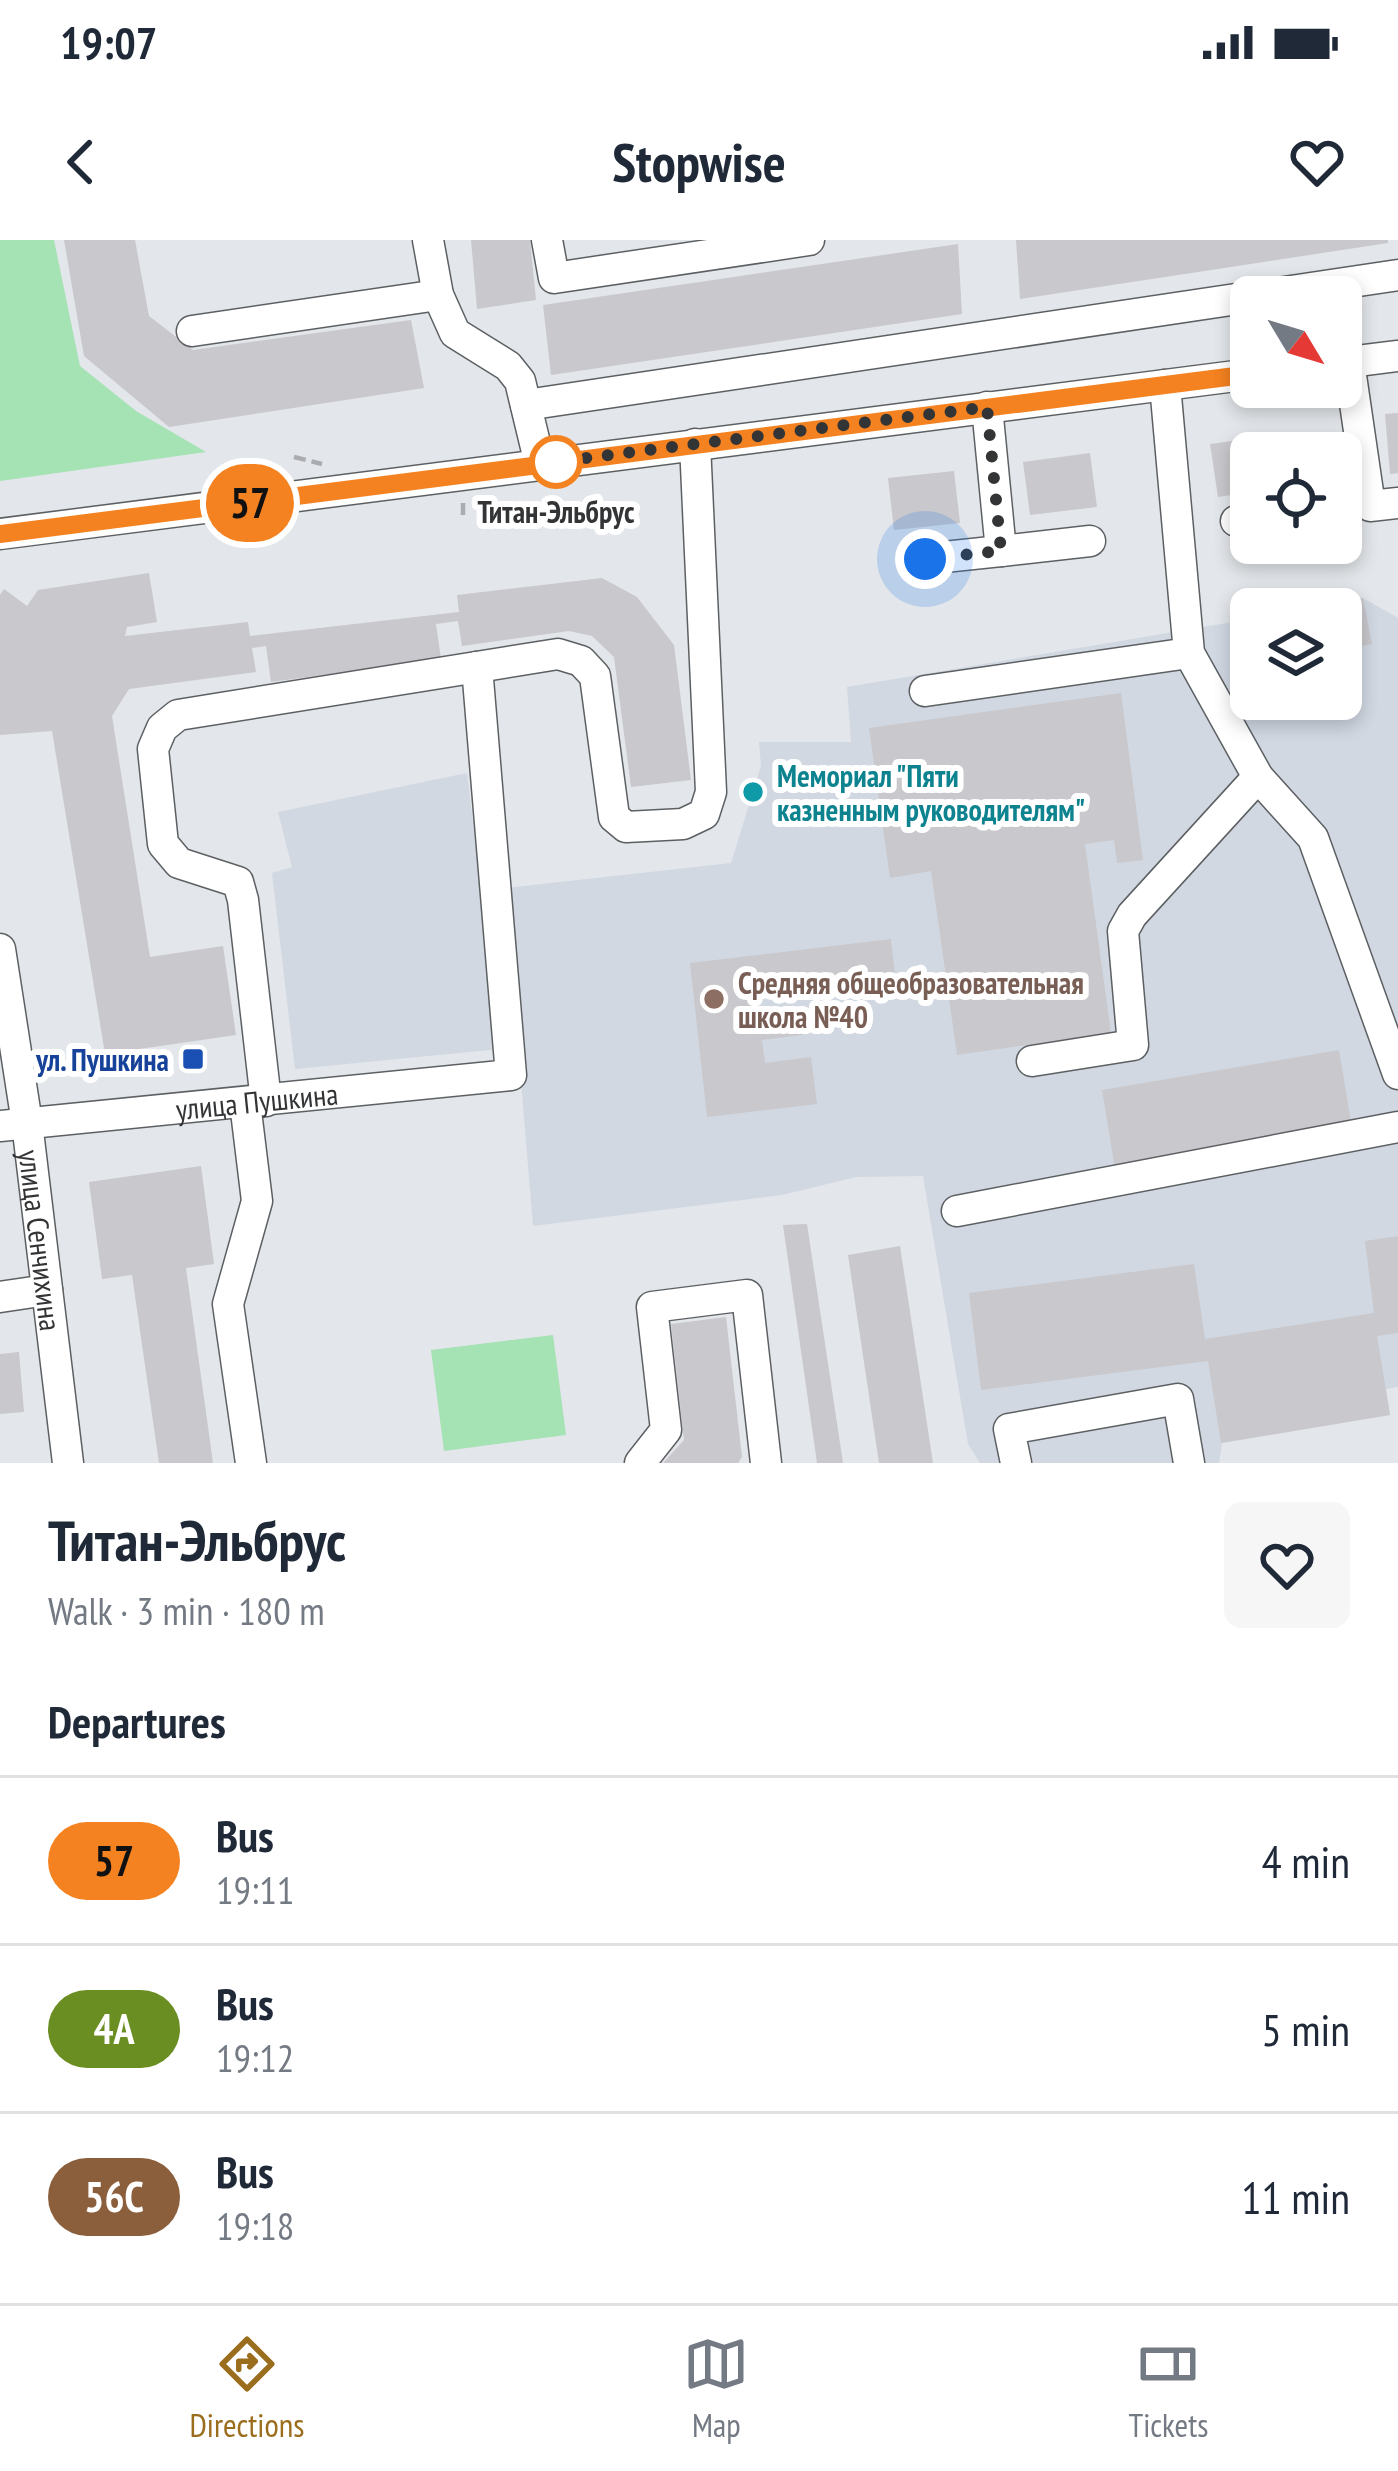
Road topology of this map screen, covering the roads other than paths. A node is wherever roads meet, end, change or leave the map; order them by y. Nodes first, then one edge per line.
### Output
1 (428, 240) edge
2 (547, 240) edge
3 (809, 240) edge
4 (1398, 275) edge
5 (438, 295) junction
6 (192, 331) dead end
7 (1398, 356) edge
8 (1362, 360) edge
9 (1230, 377) edge
10 (1165, 385) junction
11 (526, 405) junction
12 (987, 407) junction
13 (1353, 408) edge
14 (694, 444) junction
15 (539, 464) junction
16 (1370, 506) edge
17 (0, 534) edge
18 (1090, 542) dead end
19 (1001, 551) junction
20 (925, 559) dead end
21 (1190, 653) junction
22 (477, 667) junction
23 (925, 691) dead end
24 (1258, 777) junction
25 (0, 949) edge
26 (1032, 1061) dead end
27 (1398, 1074) edge
28 (256, 1102) junction
29 (14, 1125) edge
30 (1398, 1127) edge
31 (957, 1211) dead end
32 (47, 1291) junction
33 (0, 1297) edge
34 (68, 1463) edge
35 (251, 1463) edge
36 (640, 1463) edge
37 (766, 1463) edge
38 (1016, 1463) edge
39 (1189, 1463) edge

1 - 5 street
2 - 3 street
4 - 11 street
5 - 6 street
5 - 11 street
7 - 8 street
9 - 10 street
10 - 12 street
10 - 21 street
11 - 15 street
12 - 14 street
12 - 19 street
13 - 16 street
14 - 15 street
14 - 22 street
15 - 17 street
18 - 19 street
19 - 20 street
21 - 23 street
21 - 24 street
22 - 28 street, улица Пушкина
22 - 28 street
24 - 26 street
24 - 27 street
25 - 29 street, улица Сенчихина
28 - 29 street, улица Пушкина
28 - 35 street
29 - 32 street, улица Сенчихина
30 - 31 street
32 - 33 street
32 - 34 street, улица Сенчихина
36 - 37 street
38 - 39 street

